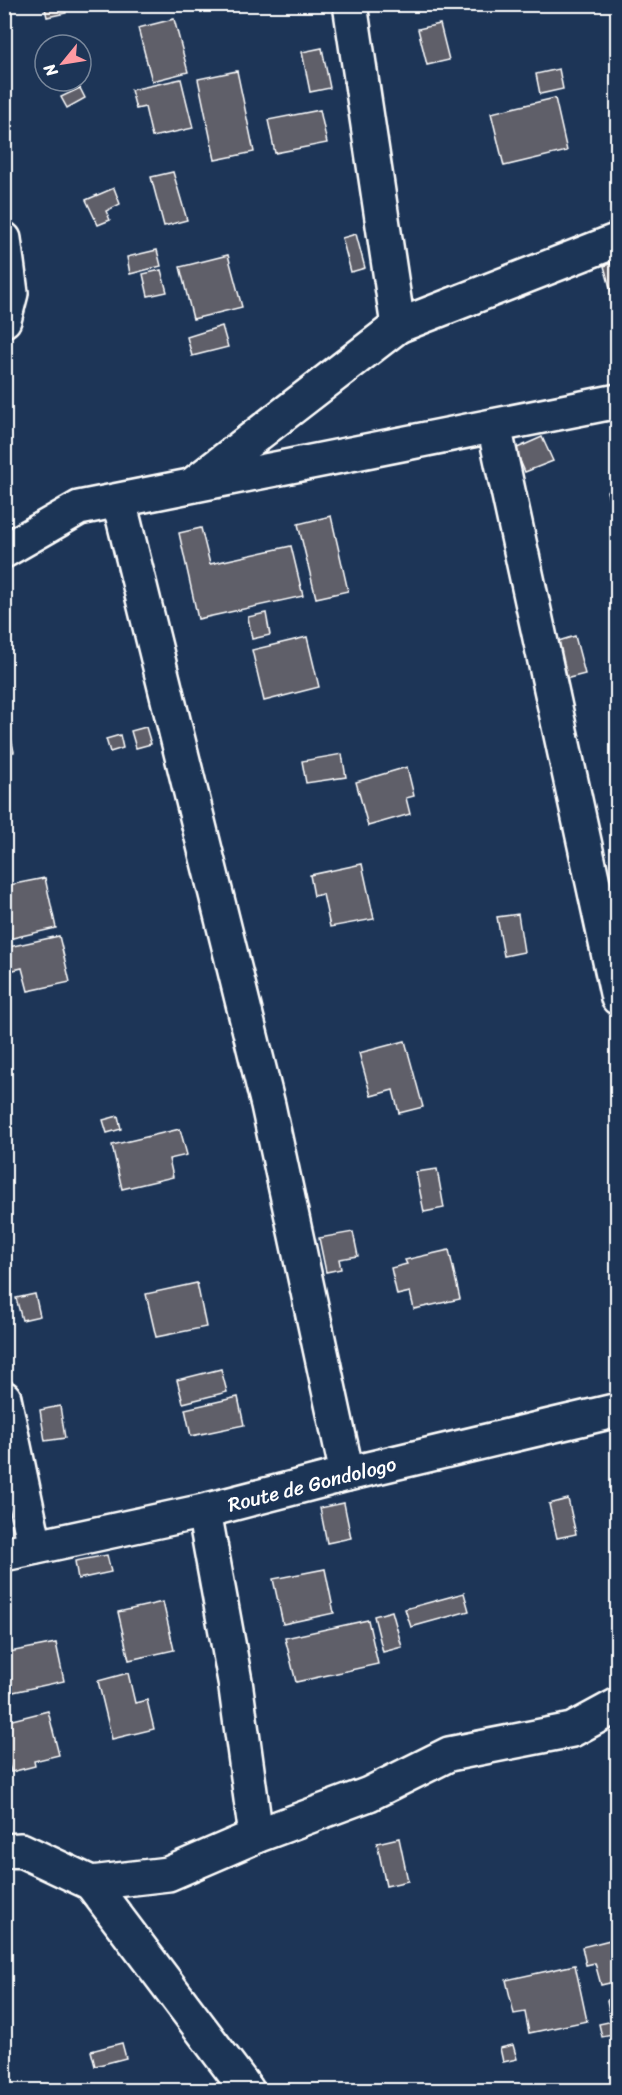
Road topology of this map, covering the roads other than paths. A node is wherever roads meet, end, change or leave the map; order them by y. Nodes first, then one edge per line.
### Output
1 (350, 4) edge
2 (4, 239) edge
3 (618, 240) edge
4 (4, 320) edge
5 (398, 326) junction
6 (618, 400) edge
7 (494, 426) junction
8 (189, 486) junction
9 (119, 501) junction
10 (4, 551) edge
11 (605, 879) edge
12 (618, 998) edge
13 (4, 1398) edge
14 (618, 1410) edge
15 (347, 1474) junction
16 (204, 1511) junction
17 (20, 1550) edge
18 (618, 1706) edge
19 (256, 1836) junction
20 (4, 1851) edge
21 (91, 1883) junction
22 (247, 2091) edge

1 - 5 street
2 - 4 street
3 - 5 street
5 - 8 street
6 - 7 street
7 - 8 street
7 - 11 street
8 - 9 street
9 - 10 street
9 - 15 street
11 - 12 street
13 - 17 street
14 - 15 street, Route de Gondologo
15 - 16 street, Route de Gondologo
16 - 17 street, Route de Gondologo
16 - 19 street
18 - 19 street
19 - 21 street
20 - 21 street
21 - 22 street

